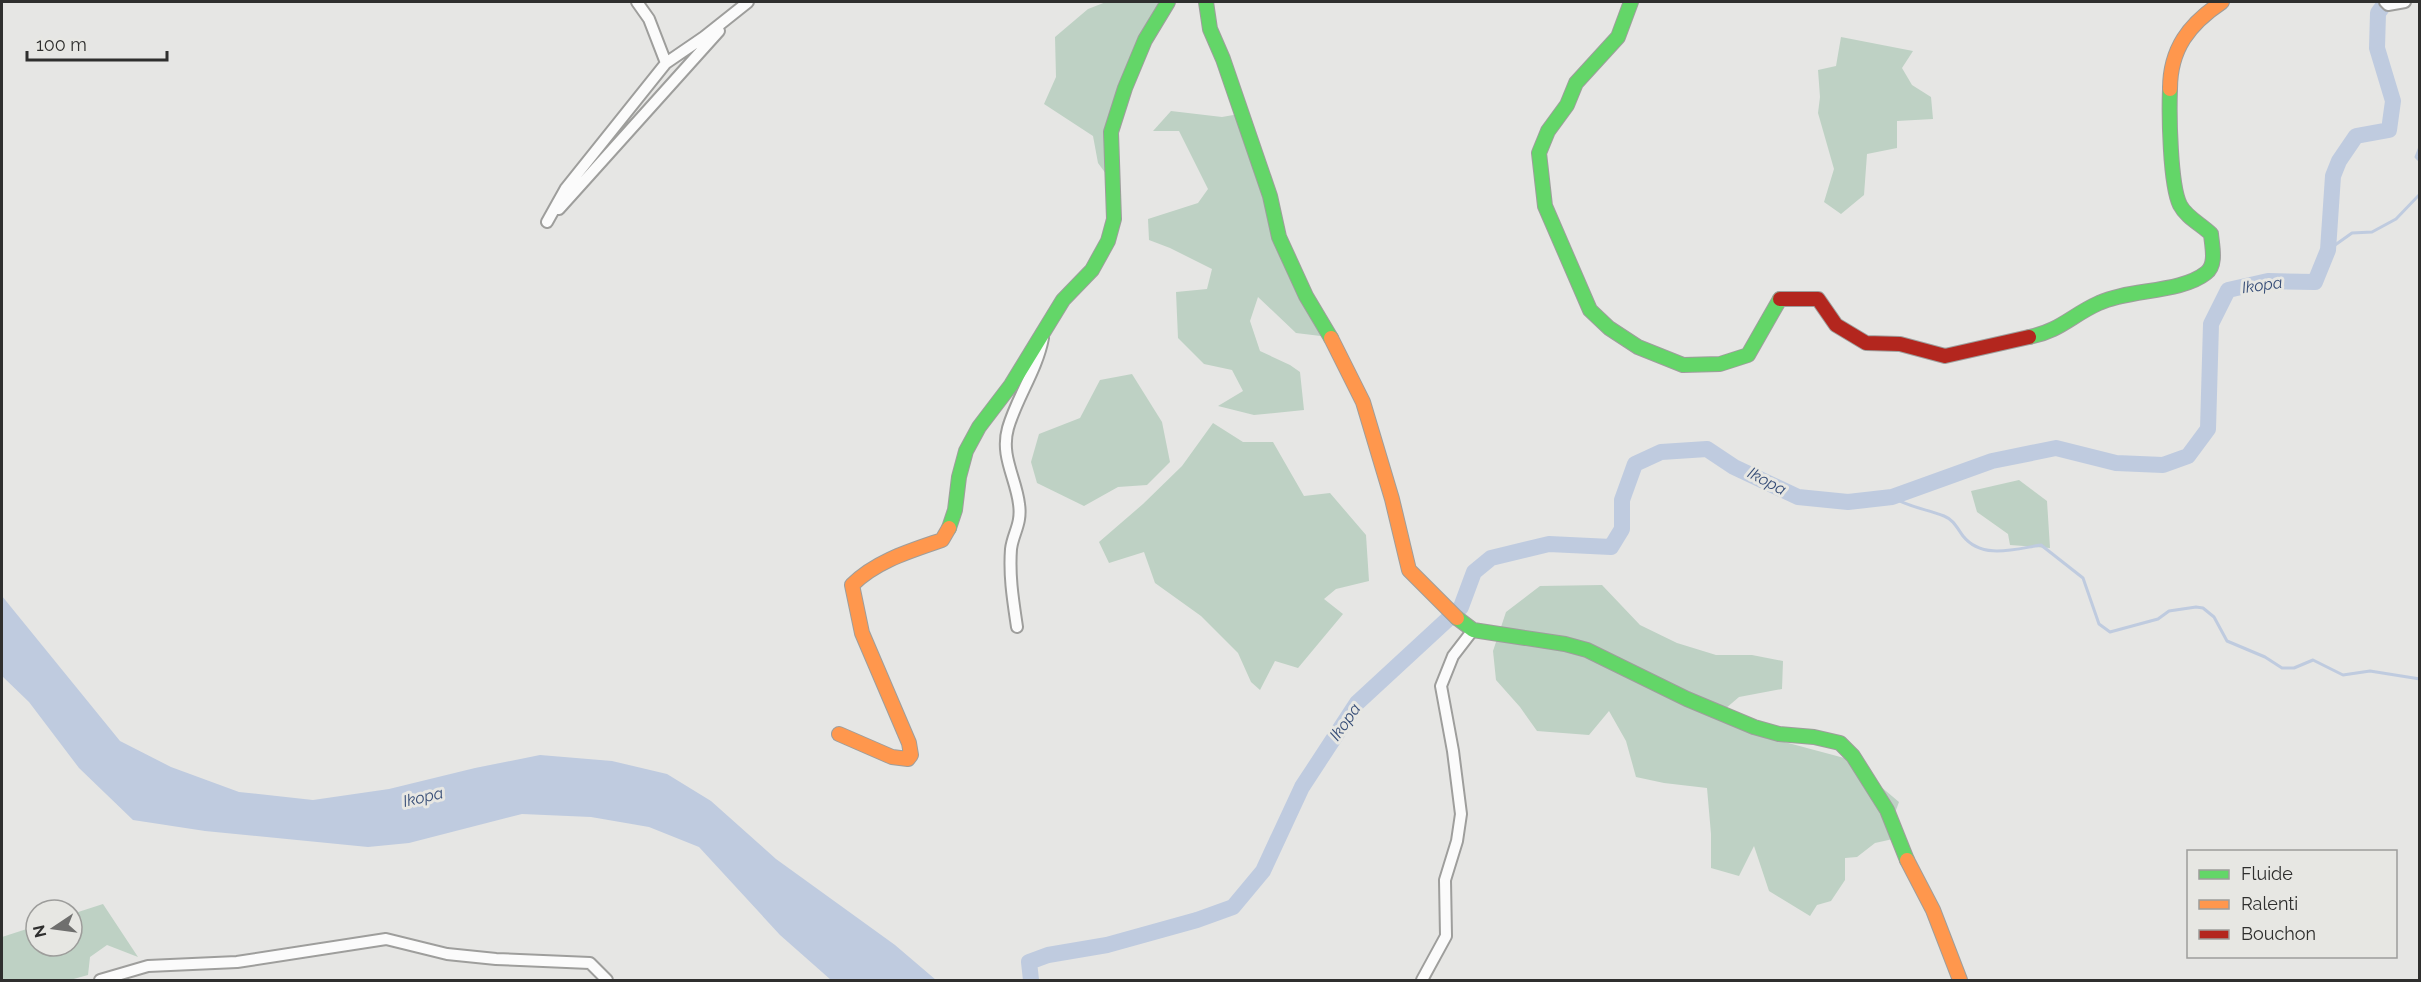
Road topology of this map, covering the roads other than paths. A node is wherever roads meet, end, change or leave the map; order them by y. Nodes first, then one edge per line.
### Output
1 (637, 2) edge
2 (748, 2) edge
3 (1168, 2) edge
4 (1206, 2) edge
5 (1631, 2) edge
6 (2222, 2) edge
7 (2385, 2) edge
8 (2405, 2) edge
9 (735, 13) junction
10 (666, 63) junction
11 (1045, 330) junction
12 (1017, 627) dead end
13 (1473, 630) junction
14 (839, 734) dead end
15 (100, 981) edge
16 (607, 981) edge
17 (1422, 981) edge
18 (1960, 981) edge

1 - 10 street
2 - 9 street
3 - 11 street
4 - 13 street
5 - 6 street
7 - 8 street
9 - 10 street
9 - 10 street
11 - 12 street
11 - 14 street
13 - 17 street
13 - 18 street
15 - 16 street

